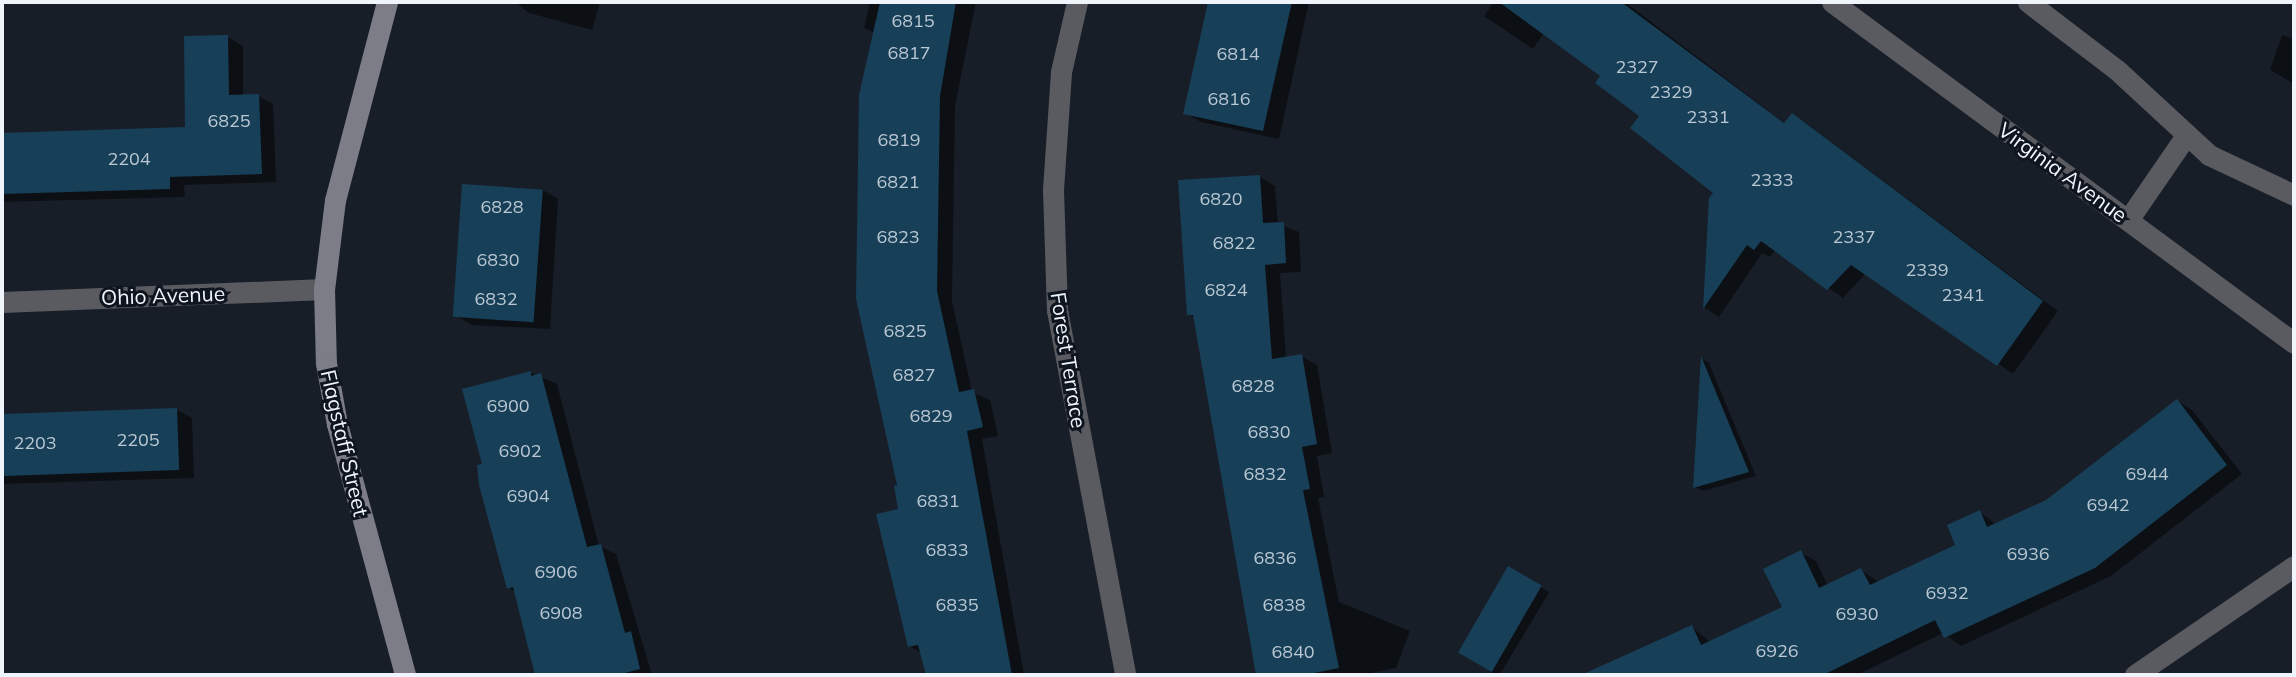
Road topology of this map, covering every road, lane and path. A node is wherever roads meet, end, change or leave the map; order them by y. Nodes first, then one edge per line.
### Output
1 (387, 2) edge
2 (1076, 2) edge
3 (1832, 2) edge
4 (2028, 2) edge
5 (2187, 135) junction
6 (2294, 195) edge
7 (2128, 220) junction
8 (324, 289) junction
9 (2, 302) edge
10 (2294, 343) edge
11 (2294, 566) edge
12 (405, 675) edge
13 (1125, 675) edge
14 (2135, 675) edge

1 - 8 street, Flagstaff Street
2 - 13 street, Forest Terrace
3 - 7 street, Virginia Avenue
4 - 5 street
5 - 6 street
5 - 7 street
7 - 10 street, Virginia Avenue
8 - 9 street, Ohio Avenue
8 - 12 street, Flagstaff Street
11 - 14 street

